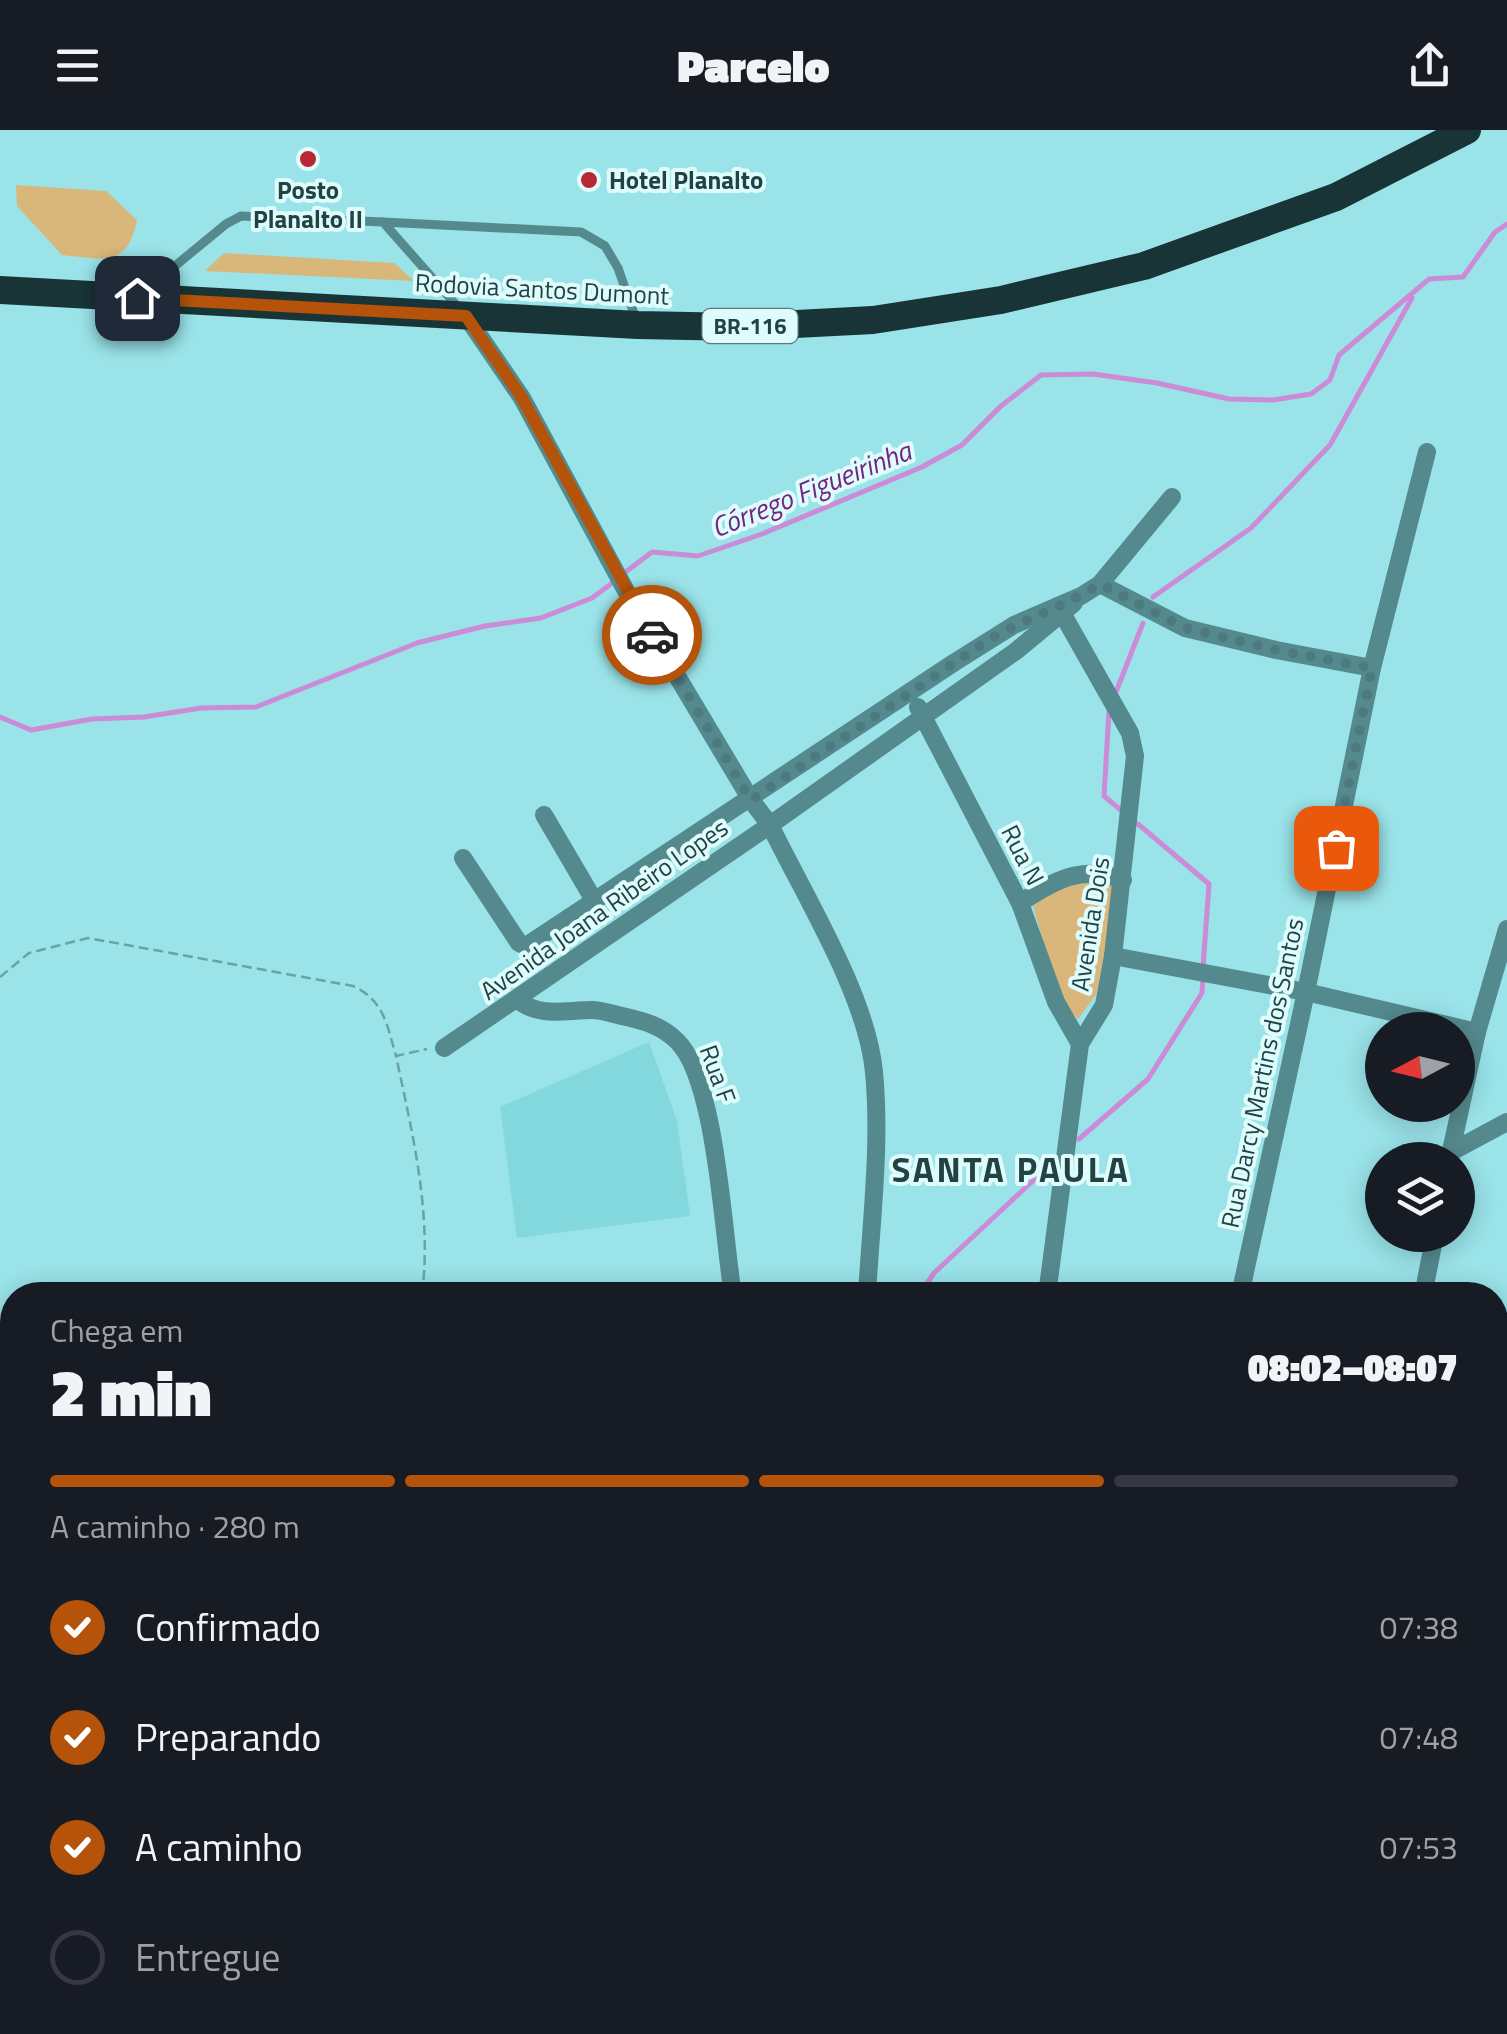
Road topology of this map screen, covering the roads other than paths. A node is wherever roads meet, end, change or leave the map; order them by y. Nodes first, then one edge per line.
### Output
1 (1467, 130) edge
2 (383, 222) junction
3 (0, 290) edge
4 (137, 298) junction
5 (466, 316) junction
6 (638, 325) junction
7 (1427, 452) dead end
8 (1172, 497) dead end
9 (1100, 584) junction
10 (1060, 609) junction
11 (1372, 668) junction
12 (910, 694) junction
13 (924, 715) junction
14 (751, 800) junction
15 (544, 814) dead end
16 (770, 825) junction
17 (463, 858) dead end
18 (1123, 880) junction
19 (595, 902) junction
20 (1020, 903) junction
21 (1506, 936) edge
22 (1114, 956) junction
23 (1306, 992) junction
24 (518, 1000) junction
25 (1476, 1032) junction
26 (1080, 1044) junction
27 (444, 1048) road end
28 (1507, 1122) edge
29 (1453, 1142) edge
30 (1473, 1142) edge
31 (1432, 1252) edge
32 (730, 1282) edge
33 (869, 1282) edge
34 (1049, 1282) edge
35 (1243, 1282) edge
36 (1426, 1282) edge

1 - 6 highway, Rodovia Santos Dumont / BR-116
2 - 4 lane
2 - 5 lane
2 - 6 lane
3 - 4 highway, Rodovia Santos Dumont / BR-116
4 - 5 highway, Rodovia Santos Dumont / BR-116
5 - 6 highway, Rodovia Santos Dumont / BR-116
5 - 14 street
7 - 11 street, Rua Darcy Martins dos Santos
8 - 9 street, Avenida Joana Ribeiro Lopes
9 - 10 street, Avenida Joana Ribeiro Lopes
9 - 11 street
10 - 12 street, Avenida Joana Ribeiro Lopes
10 - 13 street, Avenida Joana Ribeiro Lopes
10 - 18 street, Avenida Dois
11 - 23 street, Rua Darcy Martins dos Santos
12 - 13 street, Rua N
12 - 14 street, Avenida Joana Ribeiro Lopes
13 - 16 street, Avenida Joana Ribeiro Lopes
13 - 20 street, Rua N
14 - 16 street
14 - 19 street, Avenida Joana Ribeiro Lopes
15 - 19 street
16 - 24 street, Avenida Joana Ribeiro Lopes
16 - 33 street
17 - 19 street, Avenida Joana Ribeiro Lopes
18 - 20 street
18 - 22 street, Avenida Dois
20 - 26 street, Rua N
21 - 25 street
22 - 23 street
22 - 26 street, Avenida Dois
23 - 25 street
23 - 35 street, Rua Darcy Martins dos Santos
24 - 27 street, Avenida Joana Ribeiro Lopes
24 - 32 street, Rua F
25 - 29 street
26 - 34 street, Avenida Dois
28 - 30 street
31 - 36 street

